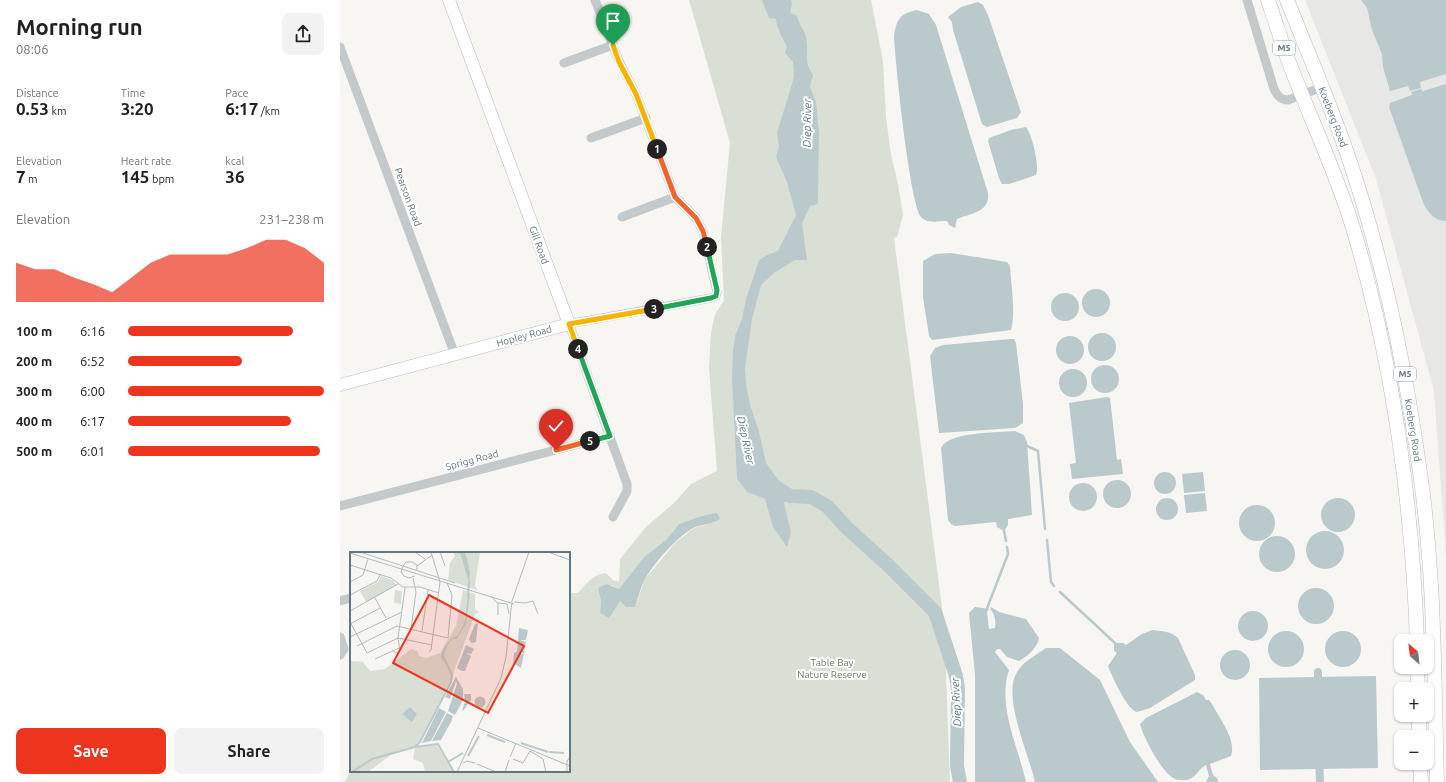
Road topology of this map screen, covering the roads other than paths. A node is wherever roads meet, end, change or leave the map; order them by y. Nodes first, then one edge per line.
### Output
1 (449, 0) edge
2 (595, 0) edge
3 (1247, 0) edge
4 (1268, 0) edge
5 (1287, 0) edge
6 (613, 45) junction
7 (340, 47) edge
8 (564, 63) dead end
9 (1322, 87) junction
10 (1302, 95) junction
11 (646, 118) junction
12 (591, 138) dead end
13 (675, 197) junction
14 (622, 218) dead end
15 (569, 324) junction
16 (455, 355) junction
17 (340, 384) edge
18 (610, 436) junction
19 (340, 506) edge
20 (613, 517) dead end
21 (350, 598) edge
22 (340, 601) edge
23 (1416, 634) edge
24 (340, 638) edge
25 (340, 655) edge
26 (1420, 770) edge
27 (1421, 782) edge
28 (1438, 782) edge

1 - 15 street, Gill Road
2 - 6 street
3 - 10 street
4 - 10 main road, Koeberg Road / M5
5 - 9 main road, Koeberg Road / M5
6 - 8 street
6 - 11 street
7 - 16 street, Pearson Road
9 - 10 street
9 - 28 main road, Koeberg Road / M5
10 - 23 main road, Koeberg Road / M5
11 - 12 street
11 - 13 street
13 - 14 street
13 - 15 street, Hopley Road
15 - 16 street, Hopley Road
15 - 18 street, Gill Road
16 - 17 street, Hopley Road
18 - 19 street, Sprigg Road
18 - 20 street, Gill Road
21 - 22 street
24 - 25 street
26 - 27 main road

